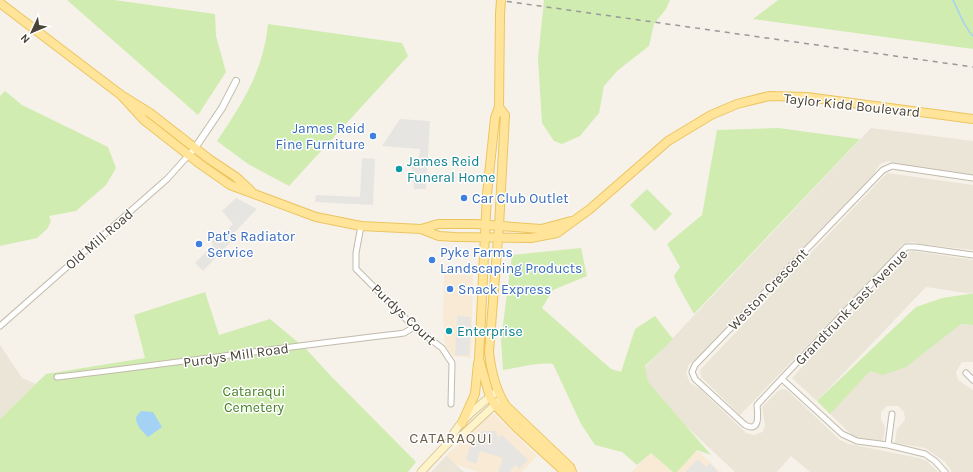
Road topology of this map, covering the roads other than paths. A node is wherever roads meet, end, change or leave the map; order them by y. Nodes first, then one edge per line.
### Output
1 (500, 0) edge
2 (0, 3) edge
3 (236, 81) dead end
4 (121, 95) junction
5 (499, 107) junction
6 (973, 119) edge
7 (195, 148) junction
8 (188, 156) junction
9 (973, 178) edge
10 (253, 193) junction
11 (577, 219) junction
12 (486, 225) junction
13 (361, 226) junction
14 (499, 226) junction
15 (421, 229) junction
16 (486, 238) junction
17 (498, 238) junction
18 (973, 255) edge
19 (0, 326) edge
20 (414, 327) junction
21 (479, 359) junction
22 (966, 373) dead end
23 (57, 377) dead end
24 (782, 379) junction
25 (973, 380) edge
26 (490, 397) junction
27 (498, 398) junction
28 (451, 404) dead end
29 (892, 414) dead end
30 (462, 423) junction
31 (451, 440) junction
32 (888, 446) junction
33 (421, 472) edge
34 (564, 472) edge
35 (572, 472) edge
36 (945, 472) edge

1 - 5 main road, bridge
2 - 4 main road
3 - 7 street
4 - 7 main road
4 - 8 main road
5 - 12 main road
5 - 14 main road
6 - 11 main road, Taylor Kidd Boulevard
7 - 8 street, Old Mill Road
7 - 10 main road
8 - 10 main road
8 - 19 street, Old Mill Road
9 - 24 street, Weston Crescent
10 - 13 main road
11 - 14 main road, Taylor Kidd Boulevard
11 - 17 main road, Taylor Kidd Boulevard
12 - 14 main road, Taylor Kidd Boulevard
12 - 15 main road, Taylor Kidd Boulevard
12 - 16 main road
13 - 15 main road
13 - 20 street, Purdys Court
14 - 17 main road
15 - 16 main road, Taylor Kidd Boulevard
16 - 17 main road, Taylor Kidd Boulevard
16 - 21 main road
17 - 27 main road
18 - 24 street, Grandtrunk East Avenue
20 - 23 street, Purdys Mill Road
20 - 28 street, Purdys Court
21 - 26 main road
21 - 30 main road
22 - 25 street
24 - 32 street
26 - 27 main road
26 - 30 main road
27 - 31 main road
27 - 34 main road
27 - 35 main road
29 - 32 street
30 - 31 main road
31 - 33 main road
32 - 36 street

